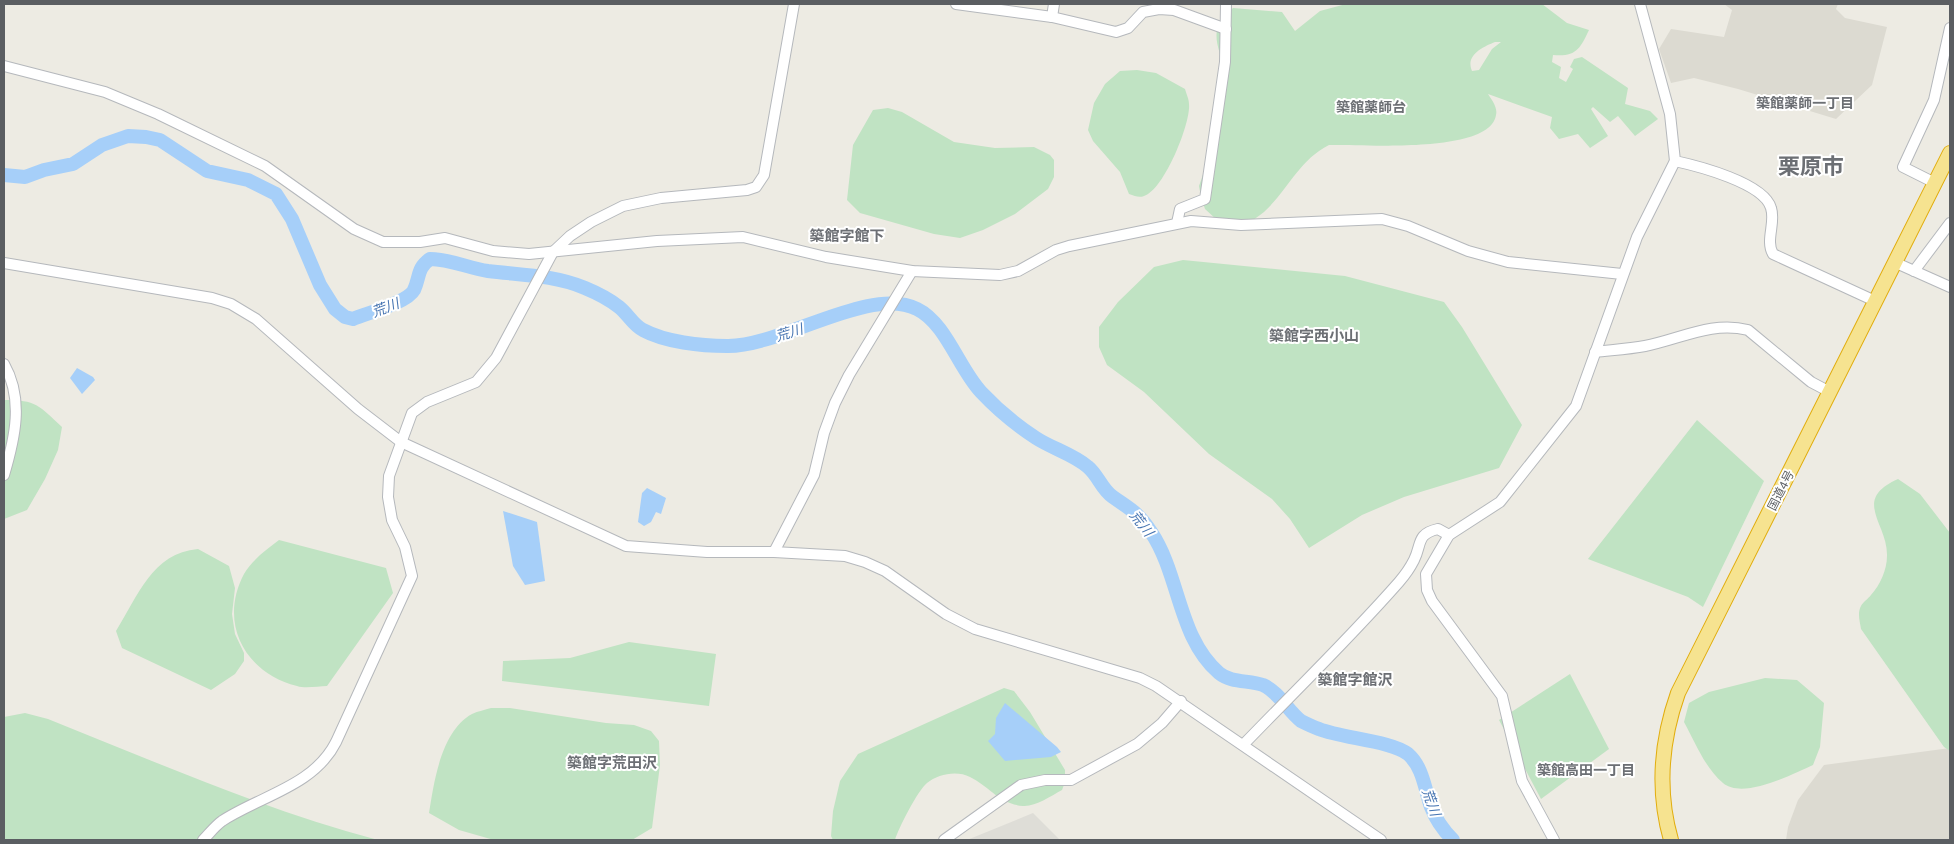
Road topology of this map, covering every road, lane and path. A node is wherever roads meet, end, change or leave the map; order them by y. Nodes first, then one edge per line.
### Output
1 (794, 4) edge
2 (956, 4) edge
3 (1054, 4) edge
4 (1226, 4) edge
5 (1640, 4) edge
6 (1052, 17) junction
7 (1950, 28) edge
8 (1226, 29) junction
9 (4, 66) edge
10 (1950, 153) edge
11 (1675, 162) junction
12 (1935, 183) junction
13 (1177, 223) junction
14 (1950, 223) edge
15 (553, 252) junction
16 (1894, 262) junction
17 (4, 263) edge
18 (912, 271) junction
19 (1914, 271) junction
20 (1622, 274) junction
21 (1950, 287) edge
22 (1875, 301) junction
23 (1595, 352) junction
24 (4, 364) edge
25 (1830, 392) junction
26 (401, 442) junction
27 (4, 475) edge
28 (1449, 535) junction
29 (774, 552) junction
30 (1181, 701) junction
31 (1243, 745) junction
32 (203, 840) edge
33 (944, 840) edge
34 (1381, 840) edge
35 (1554, 840) edge
36 (1671, 840) edge

1 - 15 street
2 - 6 street
3 - 6 street
4 - 8 street
5 - 11 street
6 - 8 street
7 - 12 street
8 - 13 street
9 - 15 street
10 - 12 highway, 国道4号
11 - 20 street
11 - 22 street
12 - 16 highway, 国道4号
13 - 18 street
13 - 20 street
14 - 19 street
15 - 18 street
15 - 26 street
16 - 19 street
16 - 22 highway, 国道4号
17 - 26 street
18 - 29 street
19 - 21 street
20 - 23 street
22 - 25 highway, 国道4号
23 - 25 street
23 - 28 street
24 - 27 street
25 - 36 highway, 国道4号
26 - 29 street
26 - 32 street
28 - 31 street
28 - 35 street
29 - 30 street
30 - 31 street
30 - 33 street
31 - 34 street

